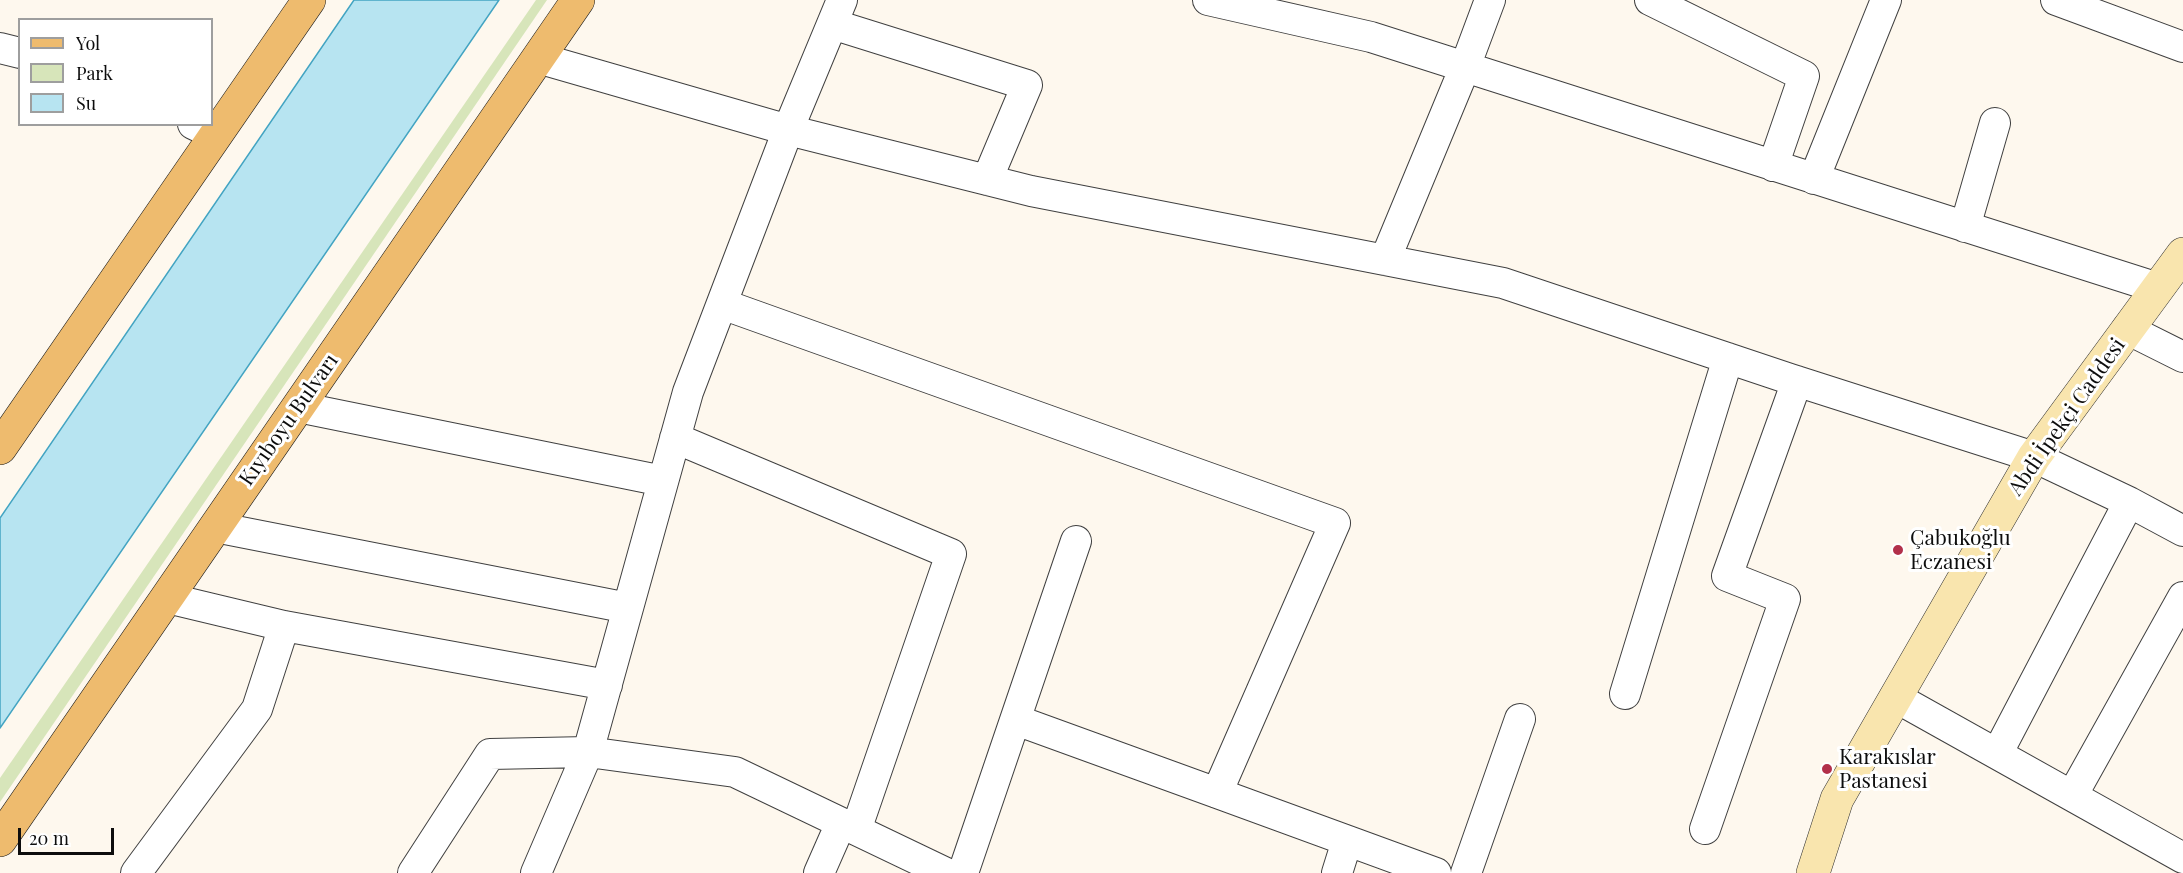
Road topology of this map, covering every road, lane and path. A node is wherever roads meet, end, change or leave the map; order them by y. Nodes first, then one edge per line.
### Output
1 (309, 0) edge
2 (578, 0) edge
3 (1208, 0) edge
4 (1490, 0) edge
5 (1650, 0) edge
6 (1886, 0) edge
7 (2056, 0) edge
8 (837, 12) edge
9 (2183, 47) edge
10 (0, 48) edge
11 (18, 52) edge
12 (538, 58) junction
13 (1465, 67) junction
14 (213, 119) edge
15 (1995, 123) dead end
16 (204, 130) edge
17 (788, 130) junction
18 (1773, 166) junction
19 (1814, 179) junction
20 (987, 180) junction
21 (1965, 227) junction
22 (2183, 254) edge
23 (1385, 260) junction
24 (2158, 288) junction
25 (722, 304) junction
26 (2127, 329) junction
27 (2183, 357) edge
28 (1728, 358) junction
29 (1797, 381) junction
30 (298, 407) junction
31 (675, 438) junction
32 (0, 448) edge
33 (2034, 457) junction
34 (663, 481) junction
35 (2129, 502) junction
36 (215, 527) junction
37 (2183, 531) edge
38 (1076, 541) dead end
39 (2183, 597) edge
40 (167, 598) junction
41 (628, 608) junction
42 (284, 626) junction
43 (607, 685) junction
44 (1626, 694) dead end
45 (1895, 697) junction
46 (1520, 719) dead end
47 (1016, 720) junction
48 (588, 752) junction
49 (1997, 754) junction
50 (1217, 794) junction
51 (2072, 796) junction
52 (848, 826) junction
53 (1705, 829) dead end
54 (0, 840) edge
55 (1347, 841) junction
56 (2183, 858) edge
57 (539, 872) edge
58 (135, 873) edge
59 (413, 873) edge
60 (819, 873) edge
61 (946, 873) edge
62 (963, 873) edge
63 (1337, 873) edge
64 (1436, 873) edge
65 (1466, 873) edge
66 (1813, 873) edge

1 - 14 main road
2 - 12 main road, Kıyıboyu Bulvarı
3 - 13 street
4 - 13 street
5 - 18 street
6 - 19 street
7 - 9 street
8 - 17 street
8 - 20 street
10 - 11 street
12 - 17 street
12 - 30 main road, Kıyıboyu Bulvarı
13 - 18 street
13 - 23 street
15 - 21 street
16 - 32 main road
17 - 20 street
17 - 25 street
18 - 19 street
19 - 21 street
20 - 23 street
21 - 24 street
22 - 24 main road, Abdi İpekçi Caddesi
23 - 28 street
24 - 26 main road, Abdi İpekçi Caddesi
25 - 31 street
25 - 50 street
26 - 27 street
26 - 33 main road, Abdi İpekçi Caddesi
28 - 29 street
28 - 44 street
29 - 33 street
29 - 53 street
30 - 34 street
30 - 36 main road, Kıyıboyu Bulvarı
31 - 34 street
31 - 52 street
33 - 35 street
33 - 45 main road, Abdi İpekçi Caddesi
34 - 41 street
35 - 37 street
35 - 49 street
36 - 40 main road, Kıyıboyu Bulvarı
36 - 41 street
38 - 47 street
39 - 51 street
40 - 42 street
40 - 54 main road, Kıyıboyu Bulvarı
41 - 43 street
42 - 43 street
42 - 58 street
43 - 48 street
45 - 49 street
45 - 66 main road, Abdi İpekçi Caddesi
46 - 65 street
47 - 50 street
47 - 62 street
48 - 52 street
48 - 57 street
48 - 59 street
49 - 51 street
50 - 55 street
51 - 56 street
52 - 60 street
52 - 61 street
55 - 63 street
55 - 64 street

